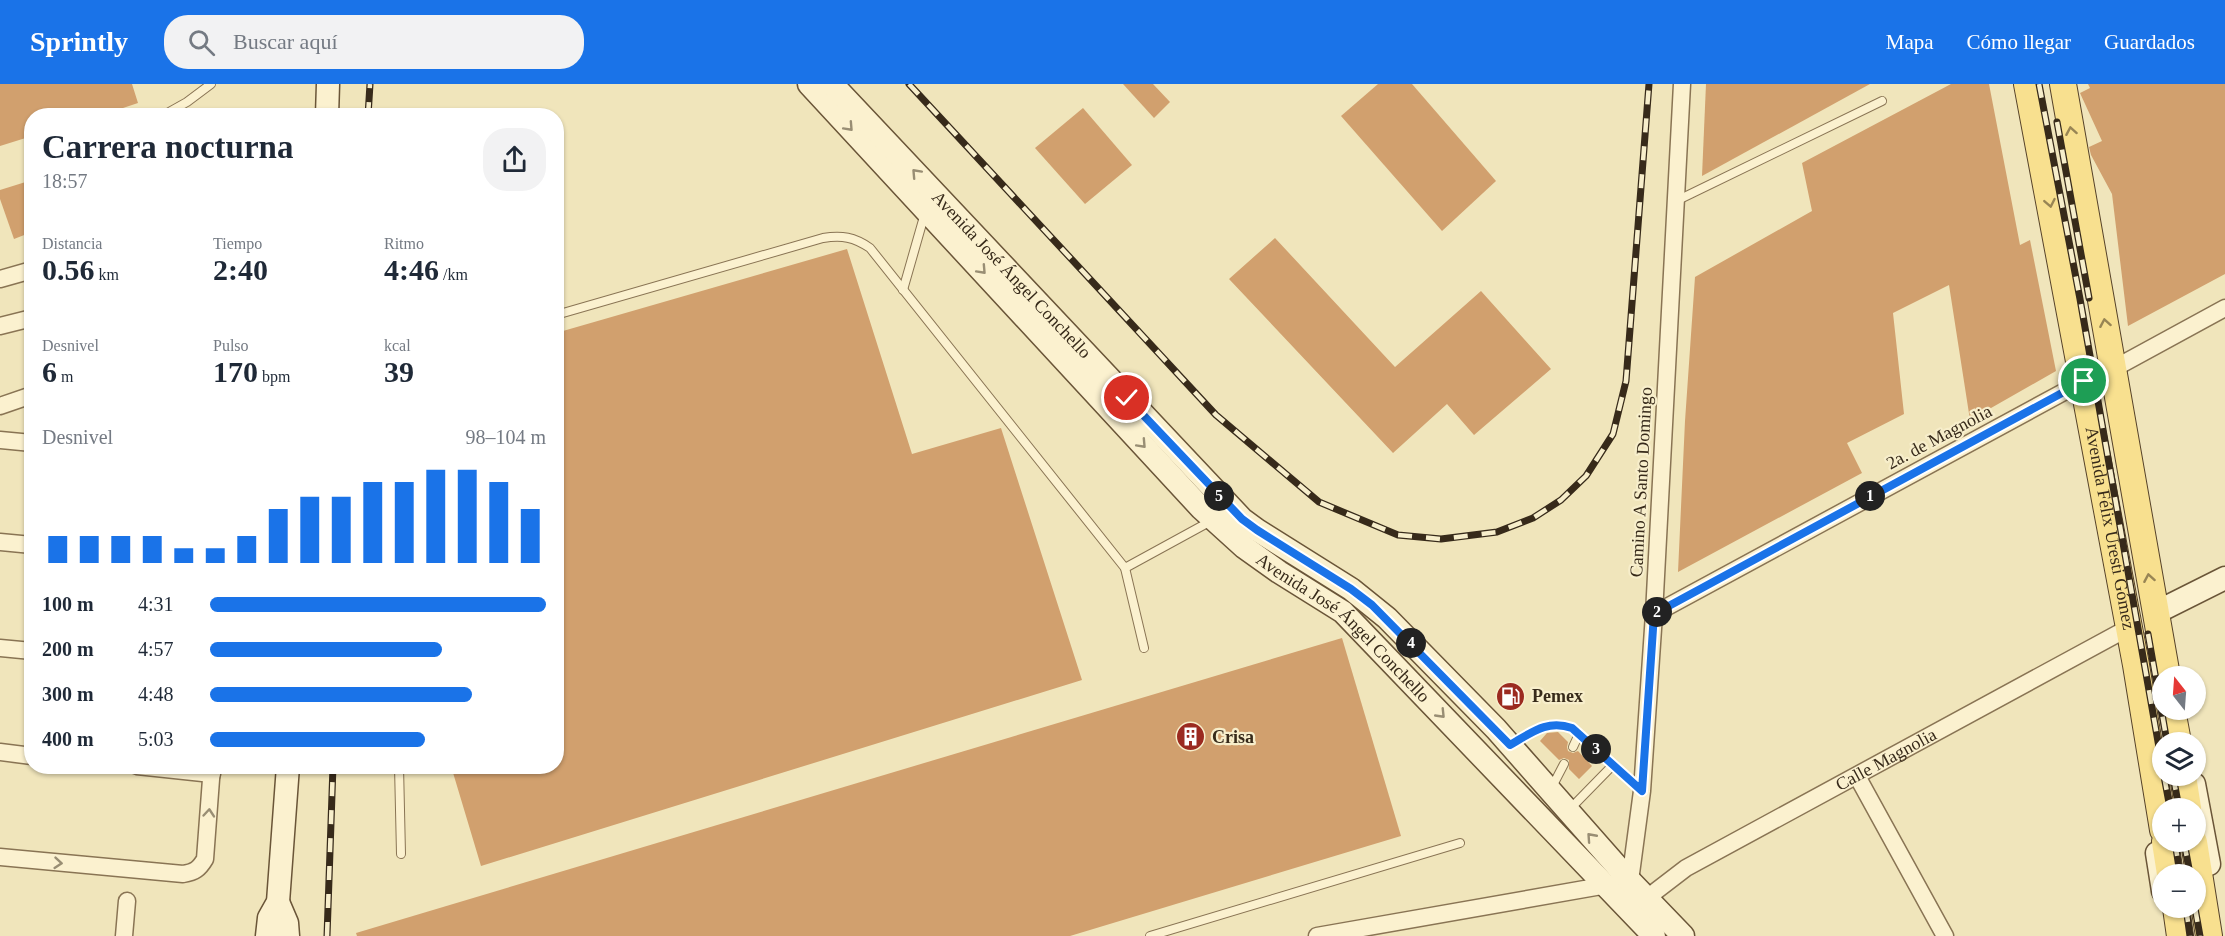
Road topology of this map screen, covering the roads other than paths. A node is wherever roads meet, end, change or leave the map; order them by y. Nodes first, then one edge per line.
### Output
1 (211, 84) edge
2 (328, 84) edge
3 (809, 84) edge
4 (832, 84) edge
5 (1682, 84) edge
6 (2027, 84) edge
7 (2063, 84) edge
8 (1882, 101) dead end
9 (176, 108) edge
10 (327, 108) edge
11 (1675, 201) junction
12 (926, 209) junction
13 (24, 272) edge
14 (0, 279) edge
15 (903, 290) junction
16 (2225, 308) edge
17 (564, 313) edge
18 (24, 320) edge
19 (0, 326) edge
20 (2113, 369) junction
21 (2084, 381) junction
22 (24, 398) edge
23 (0, 406) edge
24 (0, 440) edge
25 (24, 442) edge
26 (1213, 520) junction
27 (0, 542) edge
28 (24, 544) edge
29 (1125, 568) junction
30 (2225, 578) edge
31 (1654, 614) junction
32 (2155, 614) junction
33 (2130, 627) junction
34 (0, 648) edge
35 (1144, 648) dead end
36 (24, 650) edge
37 (2136, 665) junction
38 (2168, 666) edge
39 (1579, 734) junction
40 (1510, 745) junction
41 (1573, 747) dead end
42 (0, 752) edge
43 (24, 755) edge
44 (1564, 764) dead end
45 (1613, 765) junction
46 (212, 774) edge
47 (287, 774) edge
48 (399, 774) edge
49 (1857, 776) junction
50 (2195, 786) edge
51 (1550, 790) junction
52 (1642, 791) junction
53 (2158, 798) edge
54 (1568, 811) junction
55 (1461, 843) dead end
56 (2197, 852) edge
57 (401, 854) dead end
58 (0, 857) edge
59 (2159, 864) edge
60 (1630, 881) junction
61 (1606, 884) junction
62 (127, 901) dead end
63 (278, 902) junction
64 (1640, 917) edge
65 (2167, 918) edge
66 (2177, 918) edge
67 (2219, 929) edge
68 (1391, 930) edge
69 (124, 936) edge
70 (267, 936) edge
71 (288, 936) edge
72 (1150, 936) edge
73 (1317, 936) edge
74 (1654, 936) edge
75 (1683, 936) edge
76 (1945, 936) edge
77 (2170, 936) edge
78 (2180, 936) edge

1 - 9 lane
2 - 10 main road
3 -> 12 main road, Avenida José Ángel Conchello
40 -> 4 main road, Avenida José Ángel Conchello
5 - 11 street, Camino A Santo Domingo
6 -> 21 main road, Avenida Félix Uresti Gómez
20 -> 7 main road, Avenida Félix Uresti Gómez
8 - 11 lane
11 - 31 street, Camino A Santo Domingo
12 - 15 lane
12 -> 26 main road, Avenida José Ángel Conchello
13 - 14 street
15 - 17 lane
15 - 29 lane
16 - 20 street
18 - 19 street
32 -> 20 main road, Avenida Félix Uresti Gómez
21 - 31 street, 2a. de Magnolia
21 - 33 main road, Avenida Félix Uresti Gómez
22 - 23 street
24 - 25 street
26 - 29 lane
26 -> 61 main road, Avenida José Ángel Conchello
27 - 28 street
29 - 35 lane
30 - 32 main road
31 - 52 street, Camino A Santo Domingo
32 - 38 main road, Avenida Félix Uresti Gómez
33 - 37 main road, Avenida Félix Uresti Gómez
33 - 49 street, Calle Magnolia
34 - 36 street
37 - 53 main road, Avenida Félix Uresti Gómez
37 - 59 main road
39 - 40 lane
39 - 41 lane
39 - 45 lane
40 - 51 main road, Avenida José Ángel Conchello
42 - 43 street
44 - 51 lane
45 - 52 lane
45 - 54 lane
58 -> 46 street
47 - 63 main road
48 - 57 lane
49 - 64 street, Calle Magnolia
49 - 76 street
50 - 67 main road
51 - 54 main road, Avenida José Ángel Conchello
52 - 60 street, Camino A Santo Domingo
60 -> 54 main road, Avenida José Ángel Conchello
55 - 72 lane
56 - 67 main road
60 - 61 street
60 - 64 main road
61 - 64 main road, Avenida José Ángel Conchello
61 - 68 street
62 - 69 street
63 - 70 main road
63 - 71 main road
64 - 74 main road, Avenida José Ángel Conchello
64 - 75 main road, Avenida José Ángel Conchello
65 - 77 main road
66 - 78 main road
68 - 73 street

